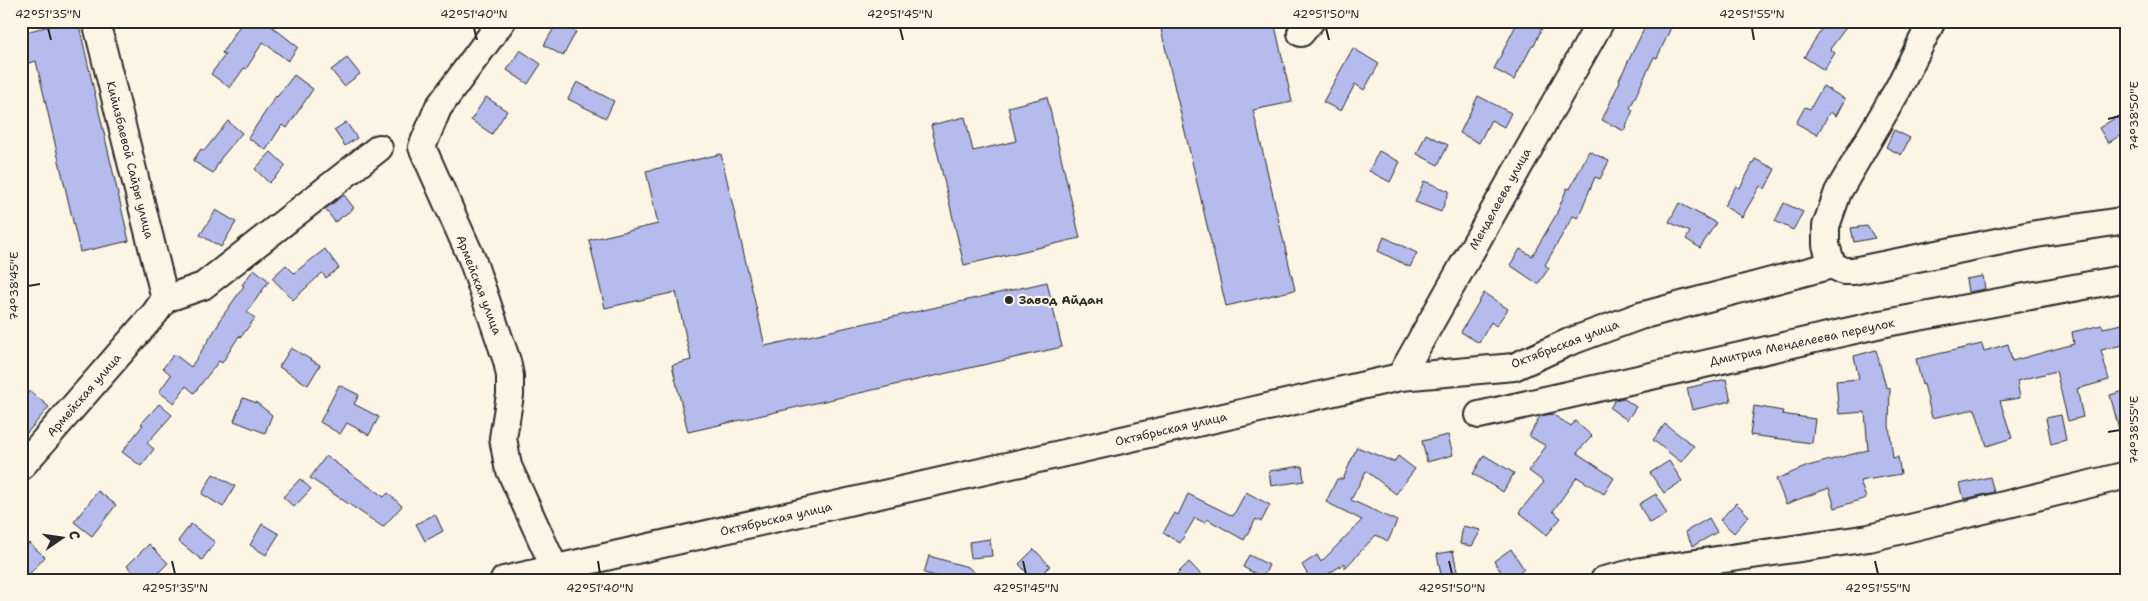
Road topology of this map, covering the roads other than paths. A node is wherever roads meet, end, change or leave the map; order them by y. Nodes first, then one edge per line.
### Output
1 (96, 21) edge
2 (502, 21) edge
3 (1601, 21) edge
4 (1932, 21) edge
5 (379, 148) dead end
6 (2127, 220) edge
7 (1832, 265) junction
8 (2127, 278) edge
9 (165, 298) junction
10 (1400, 376) junction
11 (1479, 415) dead end
12 (21, 467) edge
13 (2127, 475) edge
14 (555, 569) junction
15 (504, 580) edge
16 (1604, 580) edge

1 - 9 street, Кийизбаевой Сайры улица
2 - 14 street, Армейская улица
3 - 10 street, Менделеева улица
4 - 7 street
5 - 9 street
6 - 7 street
7 - 10 street, Октябрьская улица
8 - 11 street, Дмитрия Менделеева переулок
9 - 12 street, Армейская улица
10 - 14 street, Октябрьская улица
13 - 16 street
14 - 15 street, Октябрьская улица

